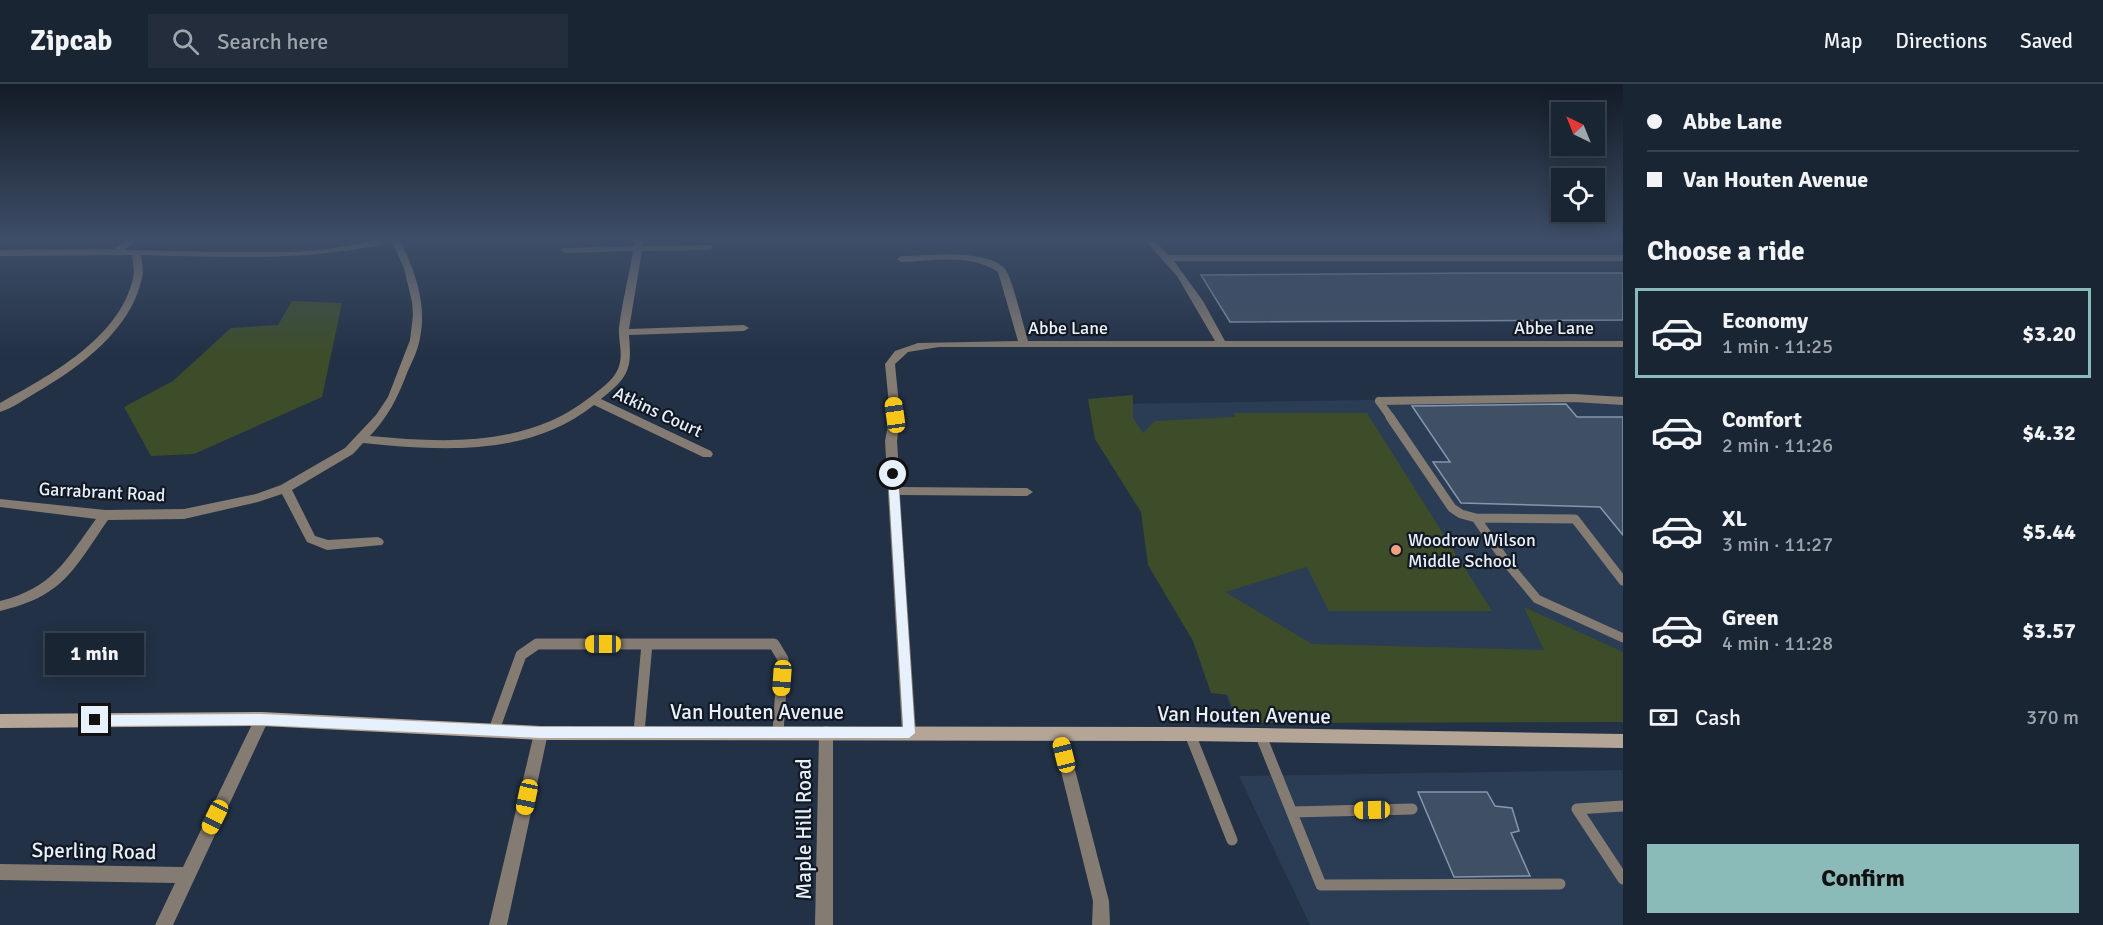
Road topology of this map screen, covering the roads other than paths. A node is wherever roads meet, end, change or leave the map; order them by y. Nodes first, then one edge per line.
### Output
1 (138, 277) edge
2 (411, 277) edge
3 (633, 277) edge
4 (1004, 277) edge
5 (1184, 277) edge
6 (744, 328) dead end
7 (624, 332) junction
8 (1024, 344) junction
9 (1221, 344) junction
10 (1623, 344) edge
11 (594, 400) junction
12 (1623, 401) edge
13 (0, 408) edge
14 (363, 439) junction
15 (707, 453) dead end
16 (285, 488) junction
17 (894, 490) junction
18 (1027, 492) dead end
19 (0, 503) edge
20 (105, 514) junction
21 (1476, 518) junction
22 (378, 542) dead end
23 (1623, 580) edge
24 (0, 606) edge
25 (1623, 638) edge
26 (646, 644) junction
27 (262, 719) junction
28 (0, 721) edge
29 (494, 730) junction
30 (541, 732) junction
31 (639, 732) junction
32 (778, 732) junction
33 (826, 733) junction
34 (909, 733) junction
35 (1190, 734) junction
36 (1059, 735) junction
37 (1262, 736) junction
38 (1623, 741) edge
39 (1623, 806) edge
40 (1412, 809) dead end
41 (1292, 812) junction
42 (1232, 840) dead end
43 (0, 872) edge
44 (187, 875) junction
45 (1623, 879) edge
46 (1560, 884) dead end
47 (164, 925) edge
48 (498, 925) edge
49 (824, 925) edge
50 (1101, 925) edge

1 - 13 street
2 - 14 street, Garrabrant Road
3 - 7 street
4 - 8 street
5 - 9 street
6 - 7 street
7 - 11 street
8 - 9 street, Abbe Lane
8 - 17 street, Abbe Lane
9 - 10 street, Abbe Lane
11 - 14 street
11 - 15 street, Atkins Court
12 - 21 lane
14 - 16 street, Garrabrant Road
16 - 20 street, Garrabrant Road
16 - 22 street
17 - 18 street
17 - 34 street, Abbe Lane
19 - 20 street, Garrabrant Road
20 - 24 street
21 - 23 lane
21 - 25 lane
26 - 29 lane
26 - 31 lane
26 - 32 lane
27 - 28 main road, Van Houten Avenue
27 - 29 main road, Van Houten Avenue
27 - 44 street
29 - 30 main road, Van Houten Avenue
30 - 31 main road, Van Houten Avenue
30 - 48 street
31 - 32 main road, Van Houten Avenue
32 - 33 main road, Van Houten Avenue
33 - 34 main road, Van Houten Avenue
33 - 49 street, Maple Hill Road
34 - 36 main road, Van Houten Avenue
35 - 36 main road, Van Houten Avenue
35 - 37 main road, Van Houten Avenue
35 - 42 lane
36 - 50 street
37 - 38 main road, Van Houten Avenue
37 - 41 lane
39 - 45 lane
40 - 41 lane
41 - 46 lane
43 - 44 street, Sperling Road
44 - 47 street

